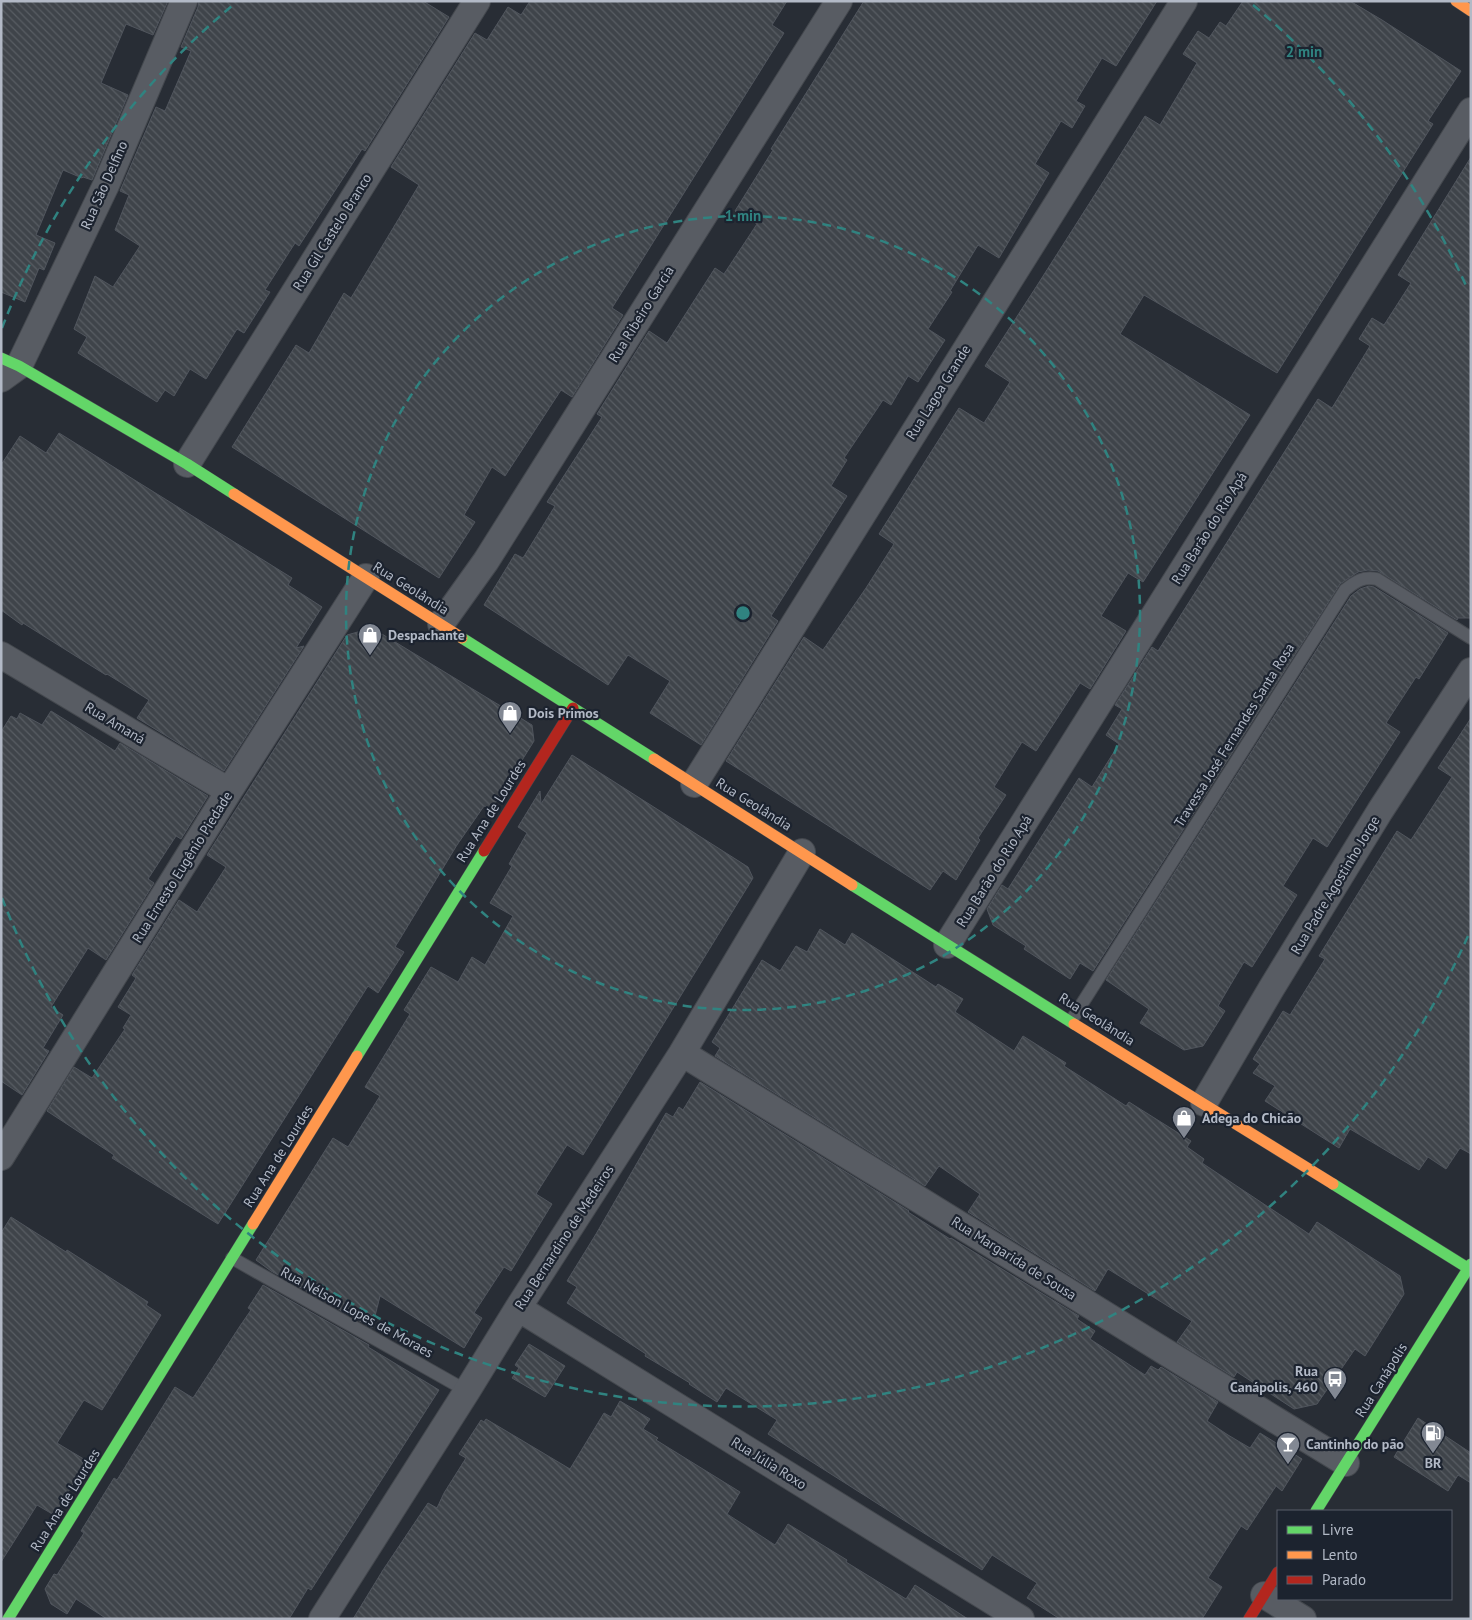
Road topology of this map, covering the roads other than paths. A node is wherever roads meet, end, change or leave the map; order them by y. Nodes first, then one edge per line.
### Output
1 (184, 1) edge
2 (477, 1) edge
3 (839, 1) edge
4 (1184, 1) edge
5 (1456, 1) edge
6 (1471, 11) edge
7 (1471, 111) edge
8 (7, 368) edge
9 (187, 464) junction
10 (366, 577) junction
11 (441, 624) junction
12 (1471, 638) edge
13 (1, 656) edge
14 (1471, 671) edge
15 (573, 708) junction
16 (694, 784) junction
17 (229, 791) junction
18 (802, 852) junction
19 (947, 944) junction
20 (1071, 1021) junction
21 (682, 1053) junction
22 (1204, 1103) junction
23 (1, 1157) edge
24 (232, 1258) junction
25 (1470, 1268) edge
26 (518, 1308) junction
27 (467, 1391) junction
28 (1346, 1463) junction
29 (1317, 1510) edge
30 (1277, 1574) edge
31 (1264, 1595) junction
32 (8, 1619) edge
33 (322, 1619) edge
34 (1021, 1619) edge
35 (1249, 1619) edge
36 (1303, 1619) edge

1 - 8 street, Rua São Delfino
2 - 9 street, Rua Gil Castelo Branco
3 - 11 street, Rua Ribeiro Garcia
4 - 16 street, Rua Lagoa Grande
5 - 6 street
7 - 19 street, Rua Barão do Rio Apá
8 - 9 street, Rua Geolândia
9 - 10 street, Rua Geolândia
10 - 11 street, Rua Geolândia
10 - 17 street, Rua Ernesto Eugênio Piedade
11 - 15 street, Rua Geolândia
12 - 20 lane, Travessa José Fernandes Santa Rosa
13 - 17 street, Rua Amaná
14 - 22 street, Rua Padre Agostinho Jorge
15 - 16 street, Rua Geolândia
15 - 24 street, Rua Ana de Lourdes
16 - 18 street, Rua Geolândia
17 - 23 street, Rua Ernesto Eugênio Piedade
18 - 19 street, Rua Geolândia
18 - 21 street, Rua Bernardino de Medeiros
19 - 20 street, Rua Geolândia
20 - 22 street, Rua Geolândia
21 - 26 street, Rua Bernardino de Medeiros
21 - 28 street, Rua Margarida de Sousa
22 - 25 street, Rua Geolândia
24 - 27 lane, Rua Nélson Lopes de Moraes
24 - 32 street, Rua Ana de Lourdes
25 - 28 street, Rua Canápolis
26 - 27 street, Rua Bernardino de Medeiros
26 - 34 street, Rua Júlia Roxo
27 - 33 street, Rua Bernardino de Medeiros
28 - 29 street, Rua Canápolis
30 - 31 street
31 - 35 street
31 - 36 street

